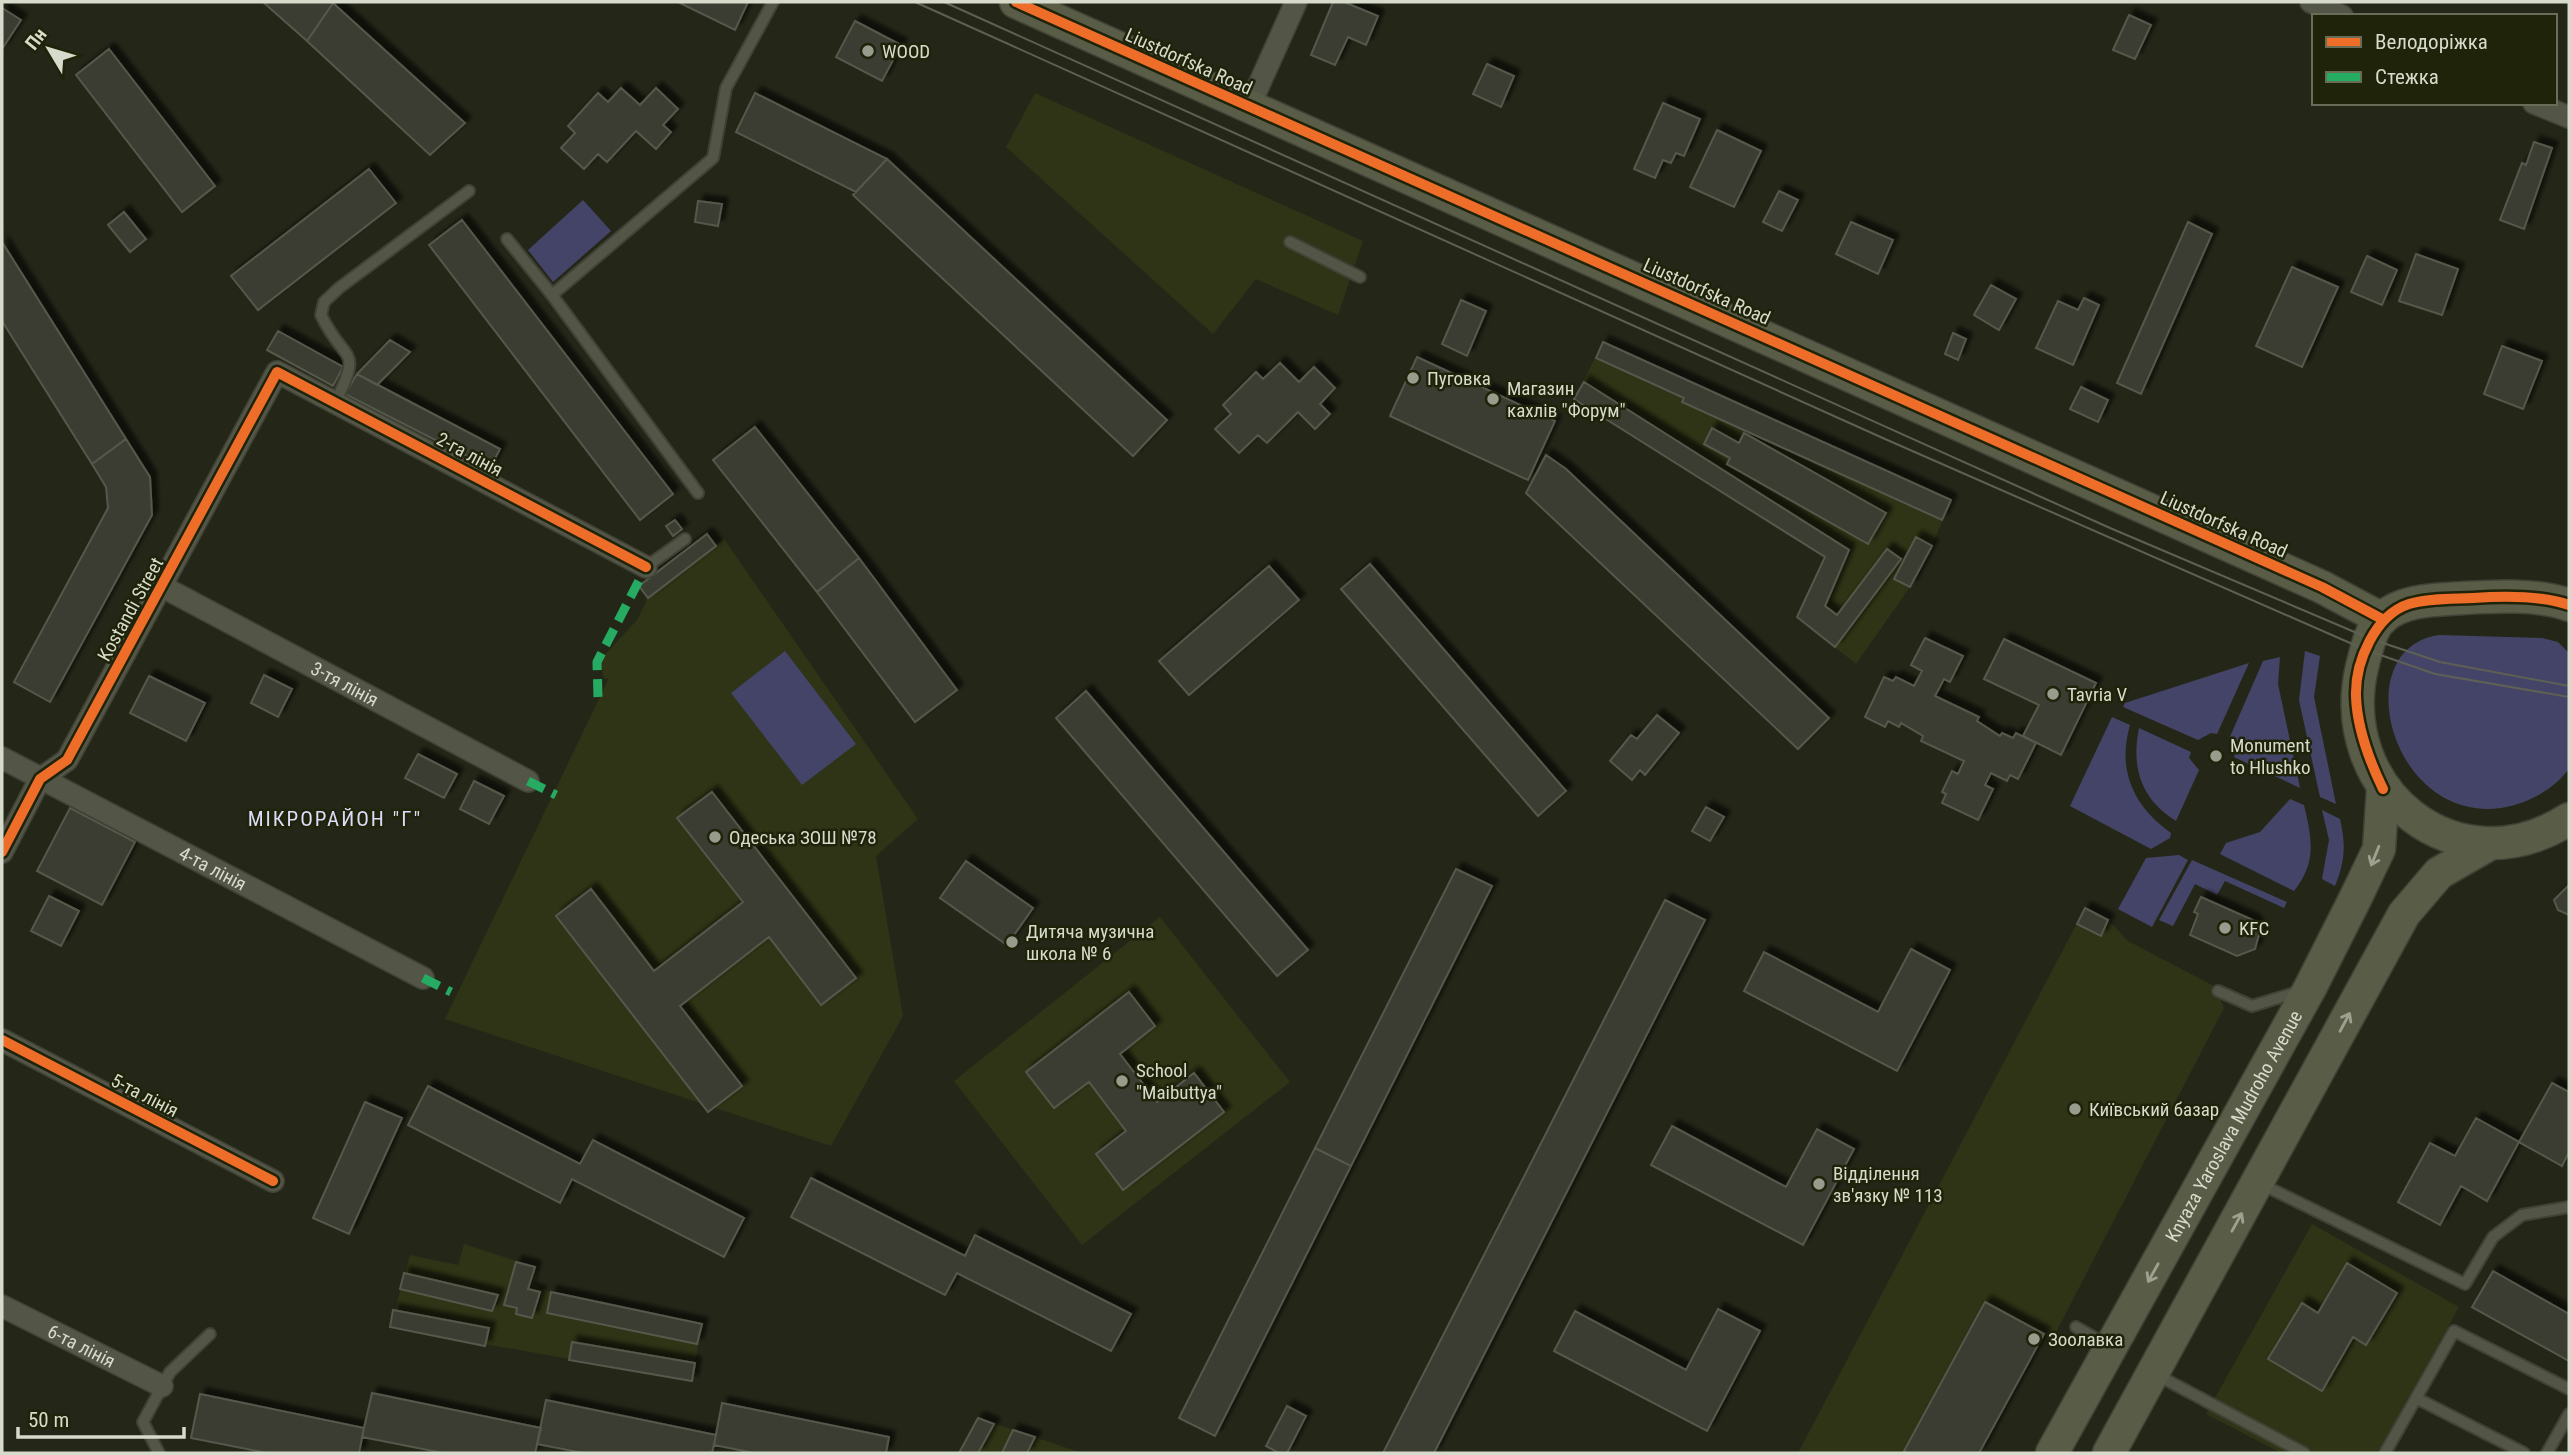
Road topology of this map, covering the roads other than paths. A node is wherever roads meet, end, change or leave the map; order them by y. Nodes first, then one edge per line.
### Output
1 (773, 2) edge
2 (1016, 2) edge
3 (1296, 2) edge
4 (2312, 2) edge
5 (2338, 14) edge
6 (2539, 105) edge
7 (1249, 107) junction
8 (2569, 117) edge
9 (469, 191) dead end
10 (507, 239) dead end
11 (1290, 242) dead end
12 (1360, 277) dead end
13 (552, 295) junction
14 (277, 372) joint
15 (335, 403) junction
16 (698, 493) dead end
17 (685, 539) dead end
18 (646, 567) joint
19 (163, 587) junction
20 (2569, 606) edge
21 (2382, 618) junction
22 (2, 758) edge
23 (40, 779) junction
24 (528, 781) dead end
25 (2383, 789) junction
26 (2569, 819) edge
27 (2486, 846) junction
28 (2, 852) edge
29 (423, 978) dead end
30 (2310, 988) junction
31 (2218, 991) dead end
32 (2, 1040) edge
33 (273, 1181) dead end
34 (2259, 1183) junction
35 (2569, 1207) edge
36 (2, 1306) edge
37 (2076, 1327) dead end
38 (210, 1334) dead end
39 (2111, 1348) junction
40 (2155, 1374) junction
41 (162, 1386) junction
42 (2569, 1389) edge
43 (2416, 1398) junction
44 (2569, 1414) edge
45 (159, 1453) edge
46 (2052, 1453) edge
47 (2109, 1453) edge
48 (2304, 1453) edge
49 (2385, 1453) edge
50 (2524, 1453) edge
51 (2547, 1453) edge

1 - 13 lane
2 - 7 main road, Liustdorfska Road
3 - 7 street
4 - 5 street
6 - 8 street
7 - 21 main road, Liustdorfska Road
9 - 15 lane
10 - 13 lane
11 - 12 lane
13 - 16 lane
14 - 15 street, 2-га лінія
14 - 19 street, Kostandi Street
15 - 18 street, 2-га лінія
17 - 18 lane
19 - 23 street, Kostandi Street
19 - 24 street, 3-тя лінія
20 - 21 main road
21 - 25 main road
22 - 23 street, 4-та лінія
23 - 28 street, Kostandi Street
23 - 29 street, 4-та лінія
25 - 27 main road
25 -> 30 main road, Knyaza Yaroslava Mudroho Avenue
26 - 27 main road
34 -> 27 main road
30 - 31 lane
30 -> 39 main road, Knyaza Yaroslava Mudroho Avenue
32 - 33 street, 5-та лінія
34 - 35 lane
40 -> 34 main road
36 - 41 street, 6-та лінія
37 - 39 lane
38 - 41 lane
39 - 46 main road, Knyaza Yaroslava Mudroho Avenue
40 - 47 main road
40 - 48 lane
41 - 45 lane
42 - 43 lane
43 - 49 lane
43 - 50 lane
44 - 51 lane

